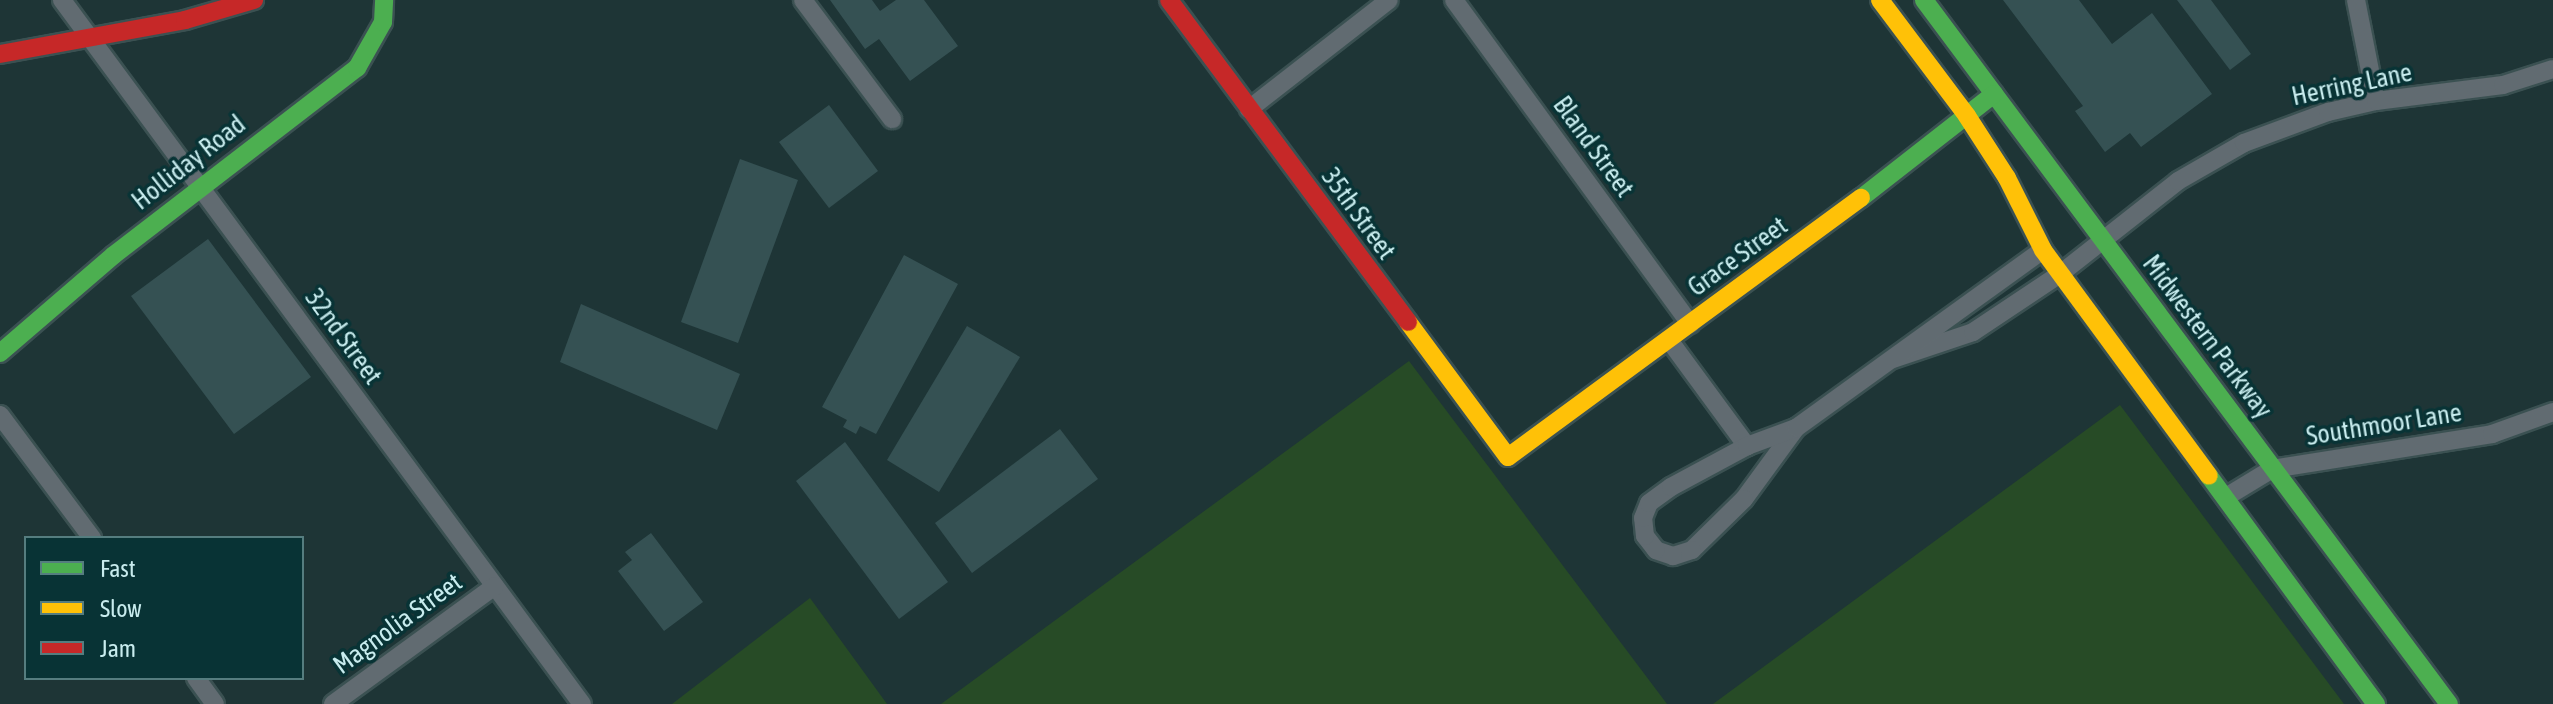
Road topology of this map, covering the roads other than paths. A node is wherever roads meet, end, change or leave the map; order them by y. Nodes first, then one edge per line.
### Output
1 (62, 0) edge
2 (254, 0) edge
3 (384, 0) edge
4 (803, 0) edge
5 (1169, 0) edge
6 (1389, 0) edge
7 (1454, 0) edge
8 (1880, 0) edge
9 (1924, 0) edge
10 (2356, 0) edge
11 (89, 38) junction
12 (0, 54) edge
13 (2553, 69) edge
14 (1994, 94) junction
15 (2376, 101) junction
16 (1249, 109) junction
17 (1967, 116) junction
18 (892, 119) dead end
19 (200, 187) junction
20 (2102, 240) junction
21 (2043, 250) junction
22 (2060, 274) junction
23 (1690, 324) junction
24 (1669, 340) junction
25 (0, 353) edge
26 (1893, 359) junction
27 (2553, 412) edge
28 (0, 415) edge
29 (1796, 428) junction
30 (1747, 446) junction
31 (1508, 457) joint
32 (2272, 469) junction
33 (2226, 497) junction
34 (91, 536) edge
35 (495, 586) junction
36 (197, 680) edge
37 (215, 704) edge
38 (333, 704) edge
39 (582, 704) edge
40 (2376, 704) edge
41 (2449, 704) edge

1 - 11 street, 32nd Street
2 - 11 main road
3 - 19 main road, Holliday Road
4 - 18 street
5 - 16 main road, 35th Street
6 - 16 street
7 - 23 street, Bland Street
8 - 17 main road
9 - 14 main road, Midwestern Parkway
10 - 15 street
11 - 12 main road
11 - 19 street, 32nd Street
13 - 15 street, Herring Lane
14 - 17 main road, Grace Street
14 - 20 main road, Midwestern Parkway
15 - 20 street, Herring Lane
16 - 31 main road, 35th Street
17 - 21 main road
17 - 23 main road, Grace Street
19 - 25 main road, Holliday Road
19 - 35 street, 32nd Street
20 - 22 street, Herring Lane
20 - 32 main road, Midwestern Parkway
21 - 22 main road
21 - 26 street
22 - 26 street, Herring Lane
22 - 33 main road
23 - 24 main road, Grace Street
24 - 30 street
24 - 31 main road, Grace Street
26 - 29 street
27 - 32 street, Southmoor Lane
28 - 34 street
29 - 30 street
29 - 30 street
32 - 33 street, Southmoor Lane
32 - 41 main road, Midwestern Parkway
33 - 40 main road
35 - 38 street, Magnolia Street
35 - 39 street, 32nd Street
36 - 37 street

